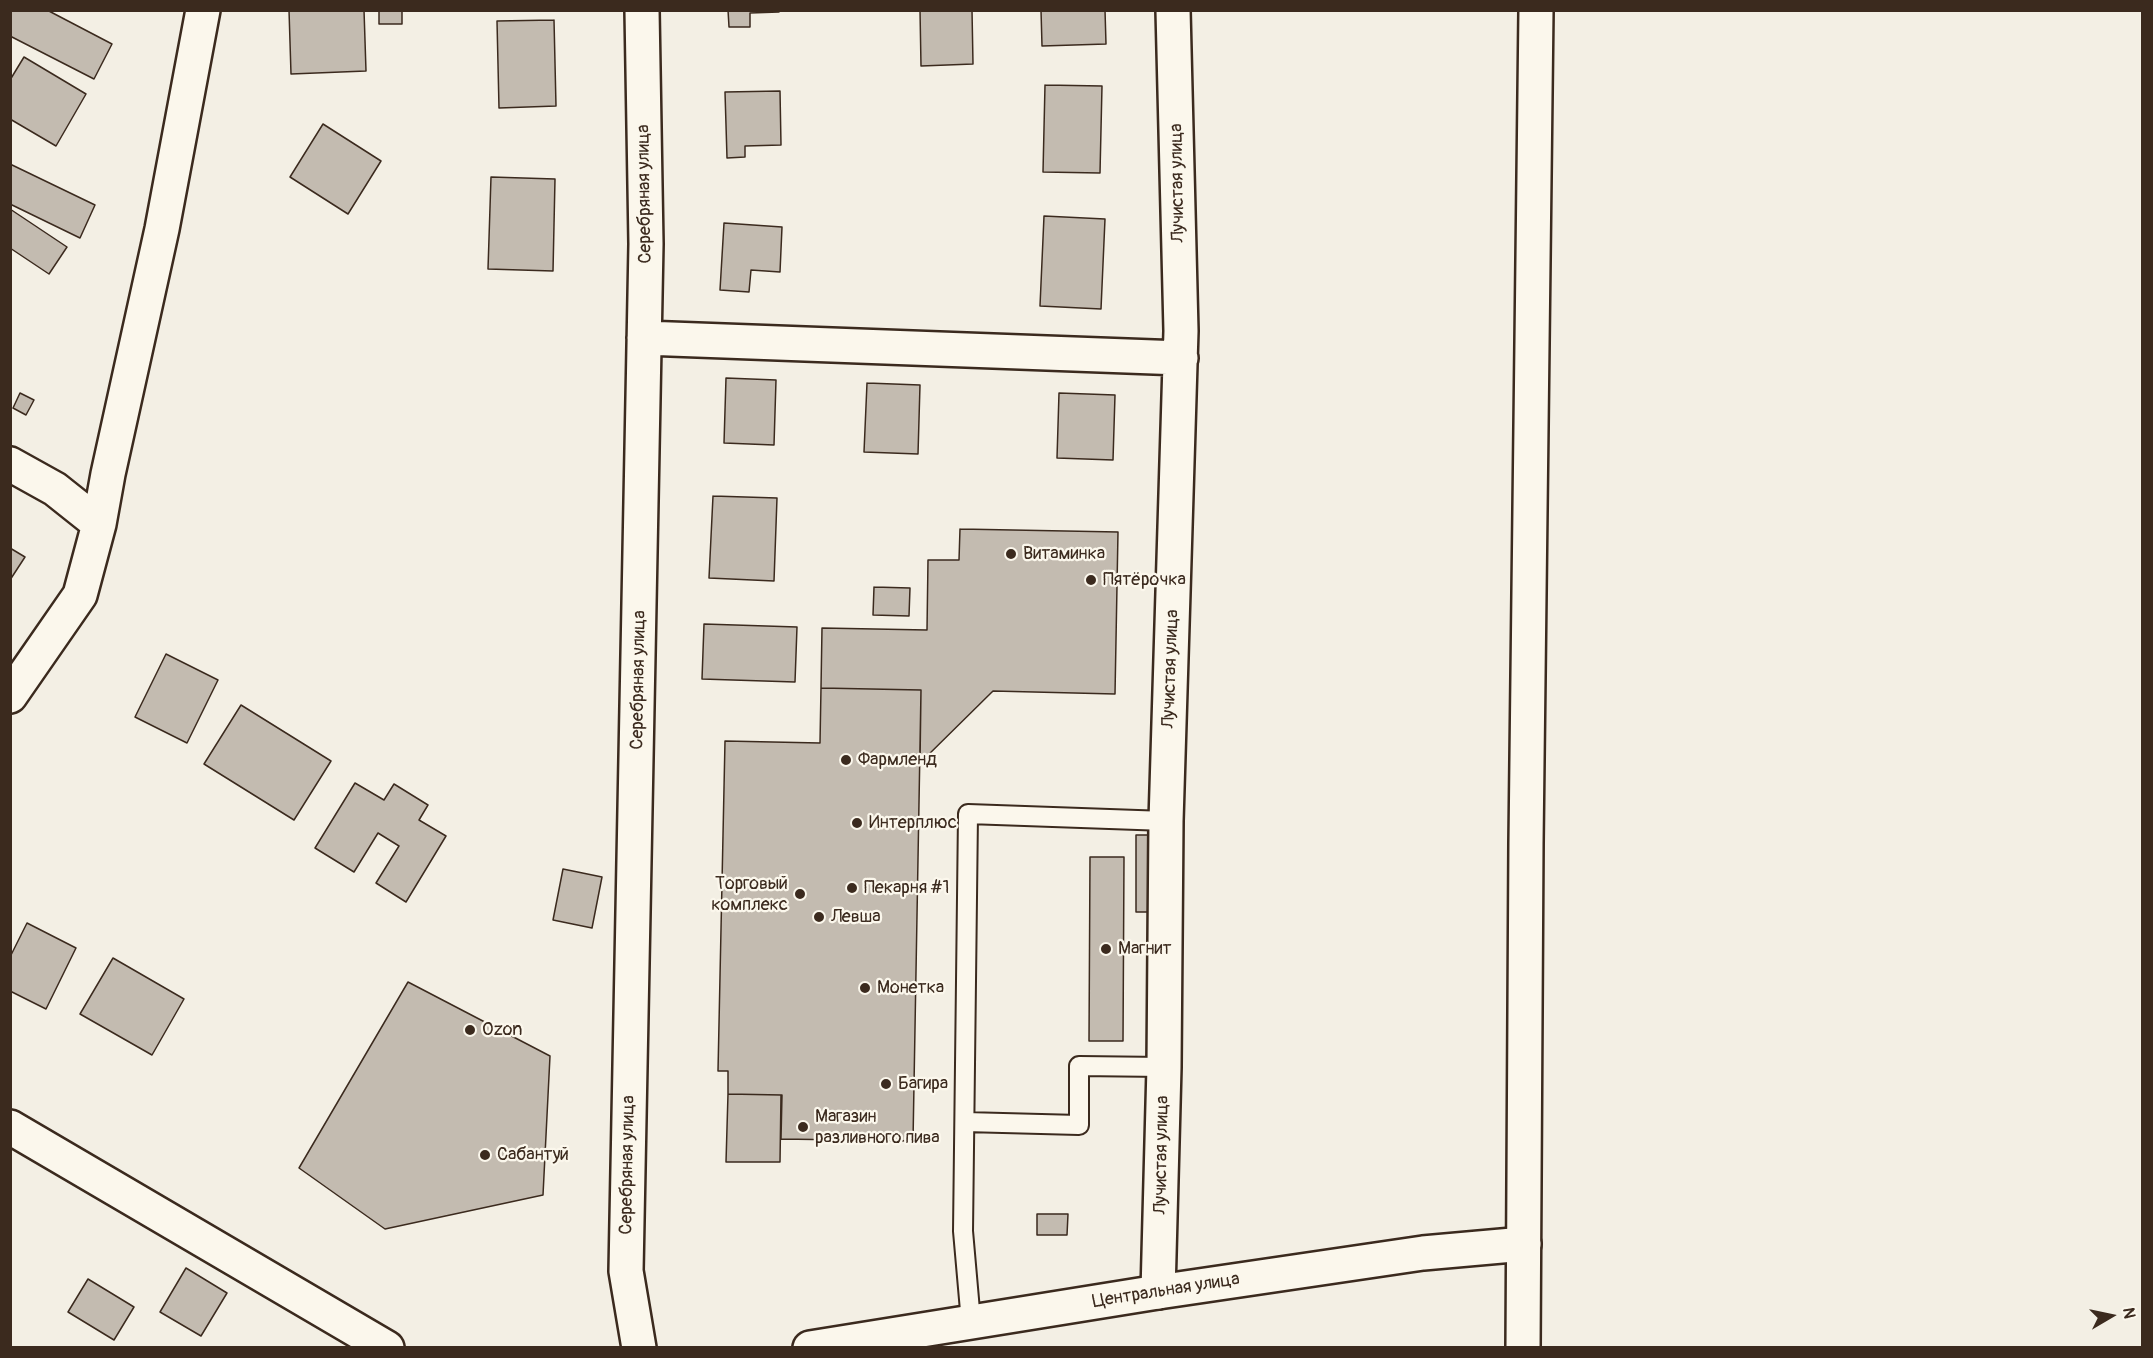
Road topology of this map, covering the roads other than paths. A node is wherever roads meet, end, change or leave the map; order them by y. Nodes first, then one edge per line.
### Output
1 (203, 10) edge
2 (642, 10) edge
3 (1173, 10) edge
4 (1536, 10) edge
5 (644, 338) junction
6 (1181, 358) junction
7 (10, 464) edge
8 (99, 524) junction
9 (10, 696) edge
10 (1166, 821) junction
11 (1164, 1067) junction
12 (965, 1122) junction
13 (10, 1127) edge
14 (1524, 1244) junction
15 (1158, 1292) junction
16 (970, 1322) junction
17 (387, 1347) edge
18 (639, 1347) edge
19 (810, 1347) edge
20 (1522, 1347) edge

1 - 8 street
2 - 5 street, Серебряная улица
3 - 6 street, Лучистая улица
4 - 14 street
5 - 6 street
5 - 18 street, Серебряная улица
6 - 10 street, Лучистая улица
7 - 8 street
8 - 9 street
10 - 11 street, Лучистая улица
10 - 12 lane
11 - 12 lane
11 - 15 street, Лучистая улица
12 - 16 lane
13 - 17 street
14 - 15 street, Центральная улица
14 - 20 street
15 - 16 street, Центральная улица
16 - 19 street, Центральная улица

